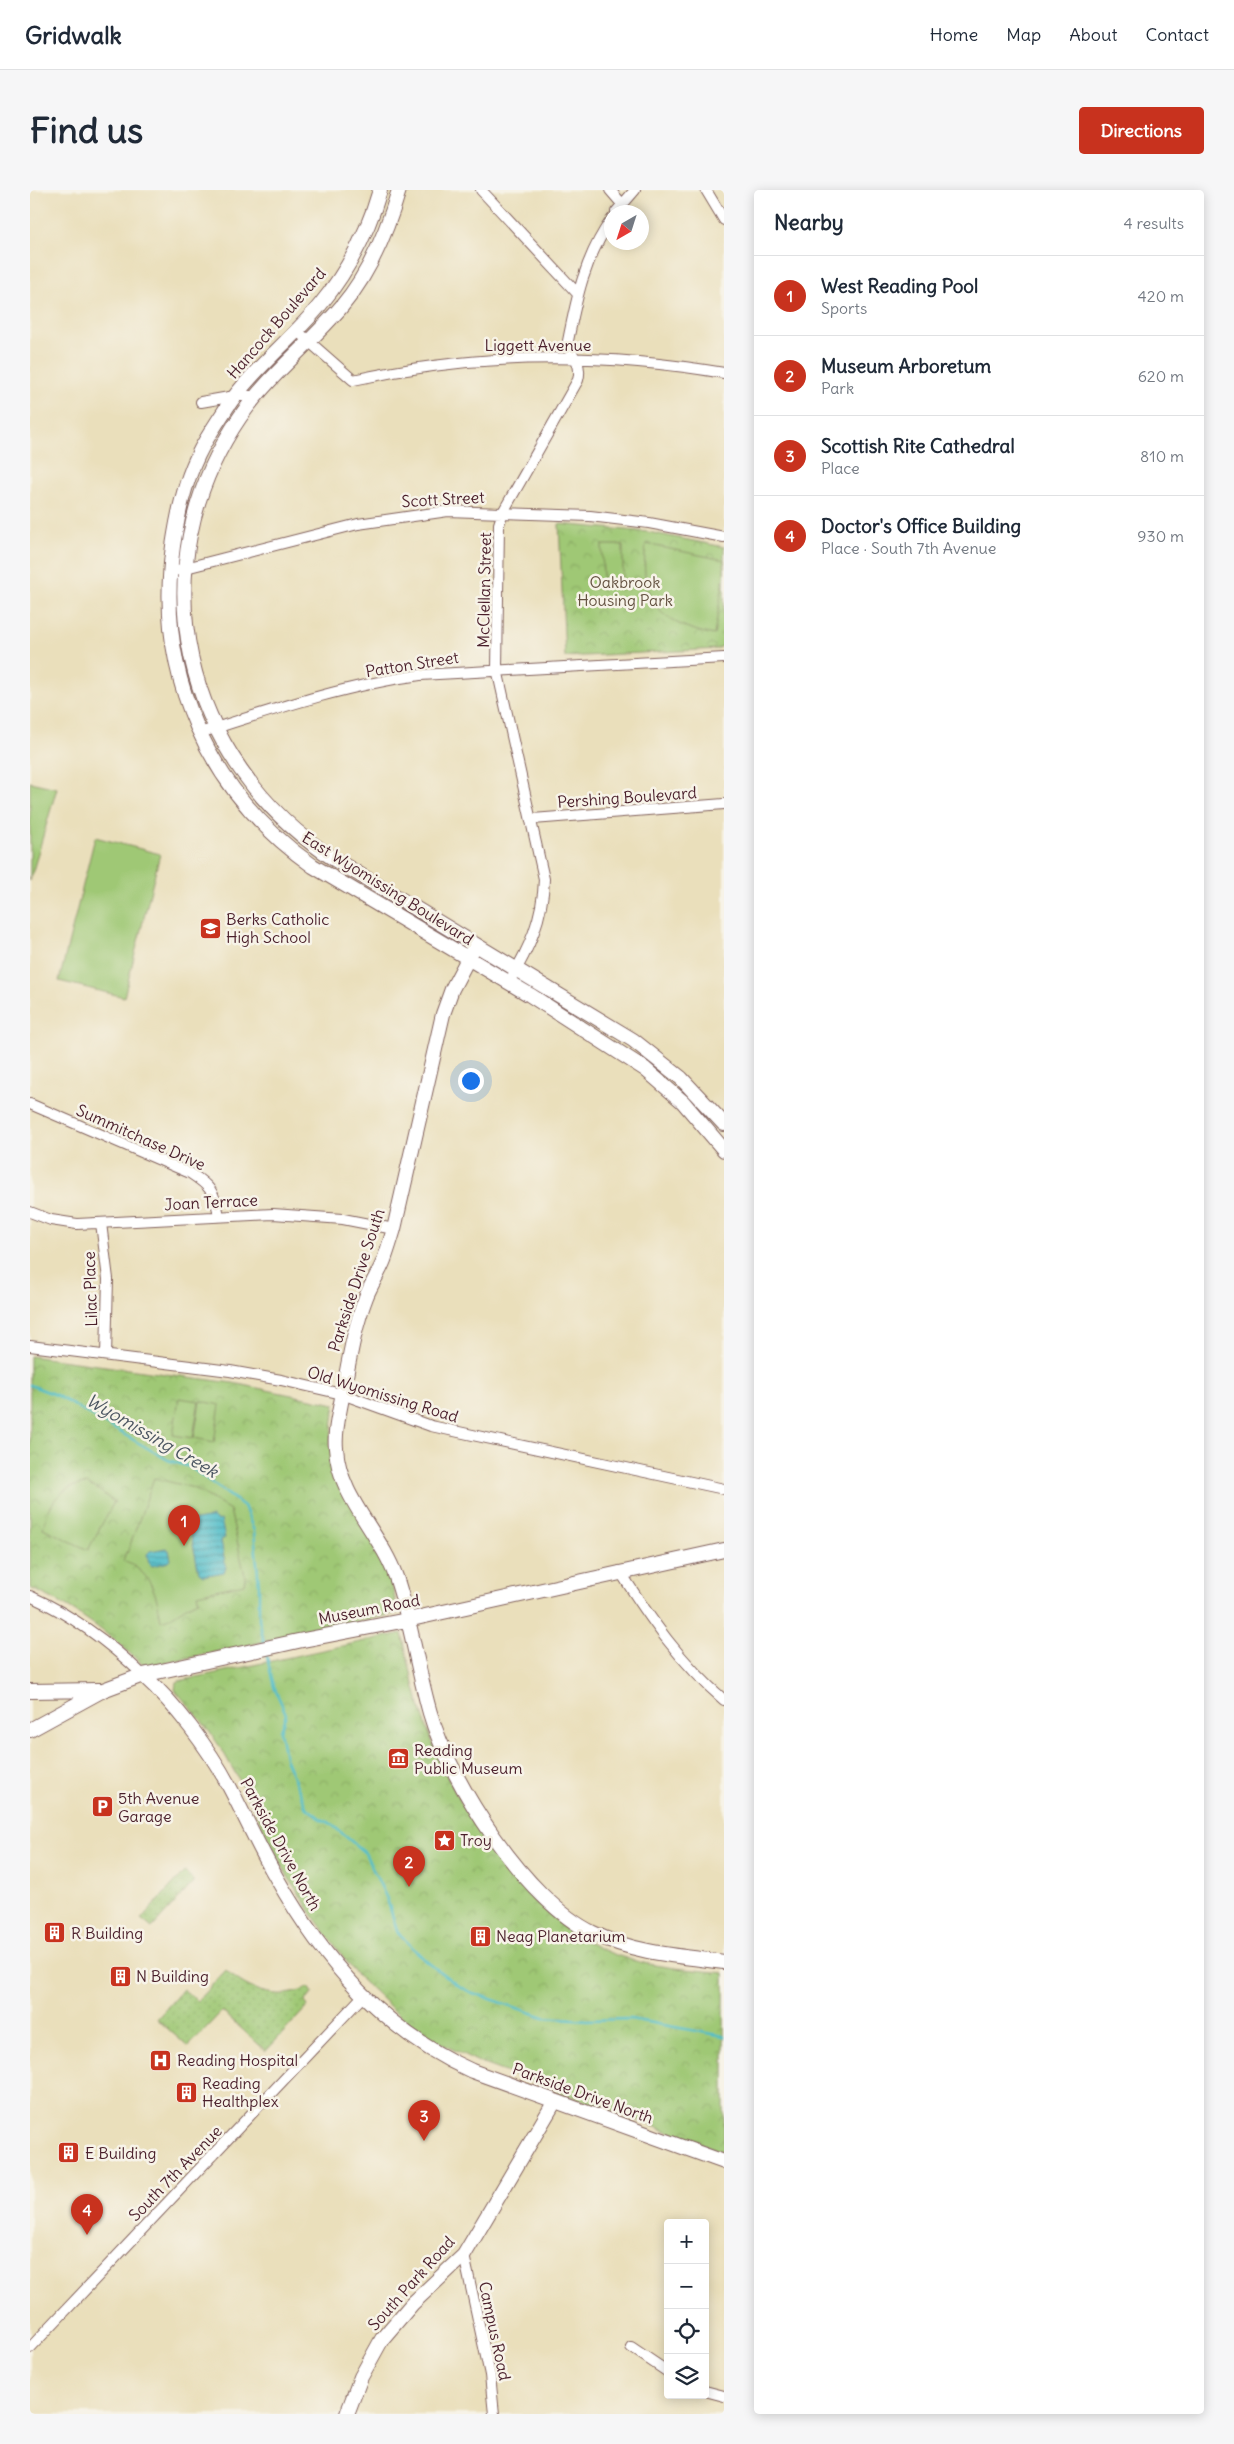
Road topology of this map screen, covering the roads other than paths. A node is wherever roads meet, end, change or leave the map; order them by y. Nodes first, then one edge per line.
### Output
1 (380, 190) edge
2 (400, 190) edge
3 (481, 190) edge
4 (610, 190) edge
5 (635, 190) edge
6 (706, 190) edge
7 (618, 205) edge
8 (622, 205) edge
9 (724, 220) edge
10 (604, 232) edge
11 (358, 246) junction
12 (374, 254) junction
13 (577, 293) junction
14 (296, 330) junction
15 (309, 341) junction
16 (577, 360) junction
17 (724, 373) edge
18 (235, 396) junction
19 (256, 396) junction
20 (201, 402) dead end
21 (503, 512) junction
22 (724, 536) edge
23 (184, 570) junction
24 (170, 572) junction
25 (724, 658) edge
26 (498, 669) junction
27 (216, 728) junction
28 (200, 733) junction
29 (724, 804) edge
30 (532, 819) junction
31 (289, 826) junction
32 (278, 839) junction
33 (476, 945) junction
34 (468, 958) junction
35 (517, 970) junction
36 (509, 982) junction
37 (30, 1104) edge
38 (724, 1124) edge
39 (724, 1150) edge
40 (30, 1212) edge
41 (218, 1216) junction
42 (101, 1223) junction
43 (394, 1228) junction
44 (30, 1346) edge
45 (106, 1355) junction
46 (342, 1394) junction
47 (724, 1489) edge
48 (724, 1550) edge
49 (620, 1571) junction
50 (30, 1596) edge
51 (407, 1620) junction
52 (143, 1675) junction
53 (103, 1690) junction
54 (30, 1691) edge
55 (724, 1700) edge
56 (30, 1730) edge
57 (724, 1962) edge
58 (362, 1997) junction
59 (555, 2101) junction
60 (724, 2162) edge
61 (464, 2255) junction
62 (631, 2347) dead end
63 (30, 2348) edge
64 (664, 2369) edge
65 (709, 2392) edge
66 (724, 2396) edge
67 (347, 2414) edge
68 (494, 2414) edge

1 - 11 street, Hancock Boulevard
2 - 12 street, Hancock Boulevard
3 - 13 street
4 - 7 street
5 - 8 street
6 - 9 street
10 - 13 street, McClellan Street
11 - 12 street
11 - 14 street, Hancock Boulevard
12 - 15 street, Hancock Boulevard
13 - 16 street, McClellan Street
14 - 15 street
14 - 18 street, Hancock Boulevard
15 - 16 street, Liggett Avenue
15 - 19 street, Hancock Boulevard
16 - 17 street, Liggett Avenue
16 - 21 street, McClellan Street
18 - 19 street
18 - 20 street
18 - 24 street, East Wyomissing Boulevard
19 - 23 street, East Wyomissing Boulevard
21 - 22 street, Scott Street
21 - 23 street, Scott Street
21 - 26 street, McClellan Street
23 - 24 street, Scott Street
23 - 27 street, East Wyomissing Boulevard
24 - 28 street, East Wyomissing Boulevard
25 - 26 street, Patton Street
26 - 27 street, Patton Street
26 - 30 street, McClellan Street
27 - 28 street, Patton Street
27 - 31 street, East Wyomissing Boulevard
28 - 32 street, East Wyomissing Boulevard
29 - 30 street, Pershing Boulevard
30 - 35 street, McClellan Street
31 - 32 street
31 - 33 street, East Wyomissing Boulevard
32 - 34 street, East Wyomissing Boulevard
33 - 34 street, Parkside Drive South
33 - 35 street, East Wyomissing Boulevard
34 - 36 street, East Wyomissing Boulevard
34 - 43 street, Parkside Drive South
35 - 36 street, McClellan Street
35 - 38 street, East Wyomissing Boulevard
36 - 39 street, East Wyomissing Boulevard
37 - 41 street, Summitchase Drive
40 - 42 street, Joan Terrace
41 - 42 street, Joan Terrace
41 - 43 street, Joan Terrace
42 - 45 street, Lilac Place
43 - 46 street, Parkside Drive South
44 - 45 street, Old Wyomissing Road
45 - 46 street, Old Wyomissing Road
46 - 47 street, Old Wyomissing Road
46 - 51 street, Parkside Drive South
48 - 49 street, Museum Road
49 - 51 street, Museum Road
49 - 55 street
50 - 52 street
51 - 52 street, Museum Road
51 - 57 street, Parkside Drive South
52 - 53 street, Museum Road
52 - 58 street, Parkside Drive North
53 - 54 street
53 - 56 street, Museum Road
58 - 59 street, Parkside Drive North
58 - 63 street, South 7th Avenue
59 - 60 street, Parkside Drive North
59 - 61 street, South Park Road
61 - 67 street, South Park Road
61 - 68 street, Campus Road
62 - 64 street
65 - 66 street

